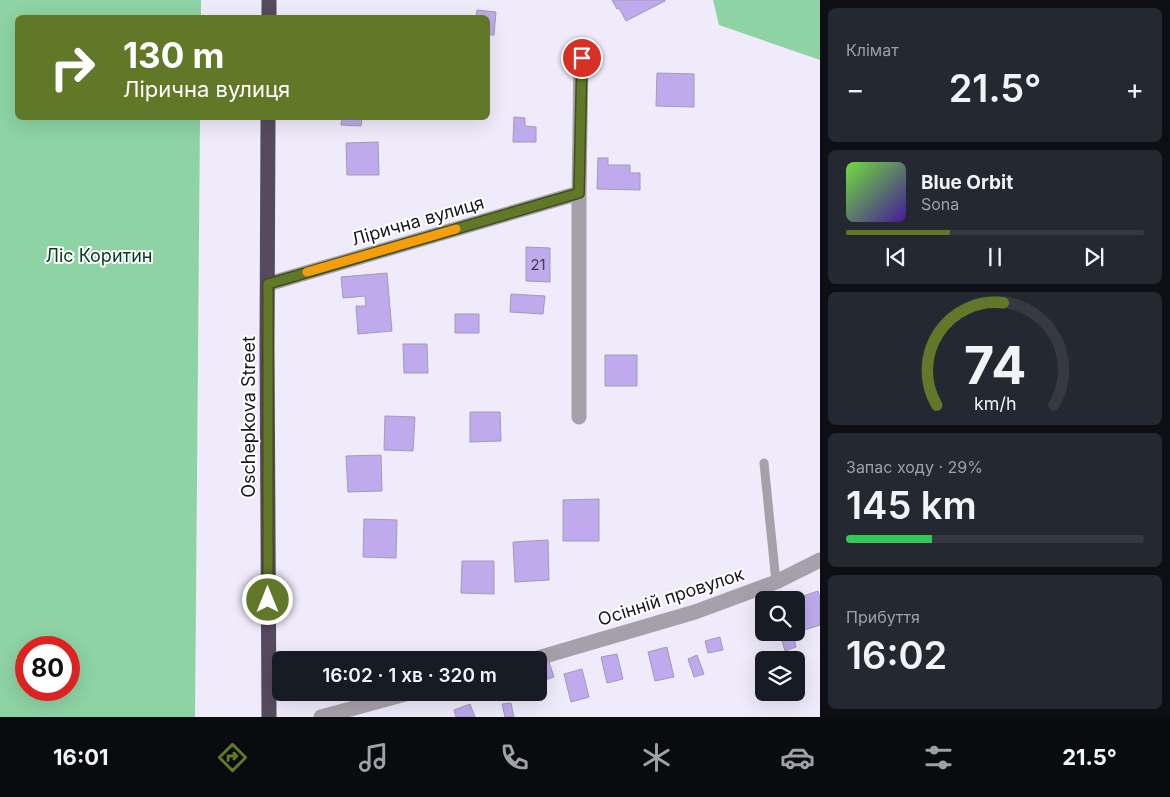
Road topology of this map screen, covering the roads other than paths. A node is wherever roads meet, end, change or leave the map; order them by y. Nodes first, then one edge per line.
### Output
1 (269, 0) edge
2 (268, 15) edge
3 (582, 58) dead end
4 (268, 120) edge
5 (579, 193) junction
6 (268, 284) junction
7 (579, 417) dead end
8 (764, 463) dead end
9 (820, 560) edge
10 (776, 582) junction
11 (547, 655) edge
12 (380, 701) edge
13 (269, 717) edge
14 (321, 717) edge

1 - 2 highway
3 - 5 street
4 - 6 highway, Oschepkova Street
5 - 6 street, Лірична вулиця
5 - 7 street
6 - 13 highway, Oschepkova Street
8 - 10 lane
9 - 10 street, Осінній провулок
10 - 11 street, Осінній провулок
12 - 14 street

